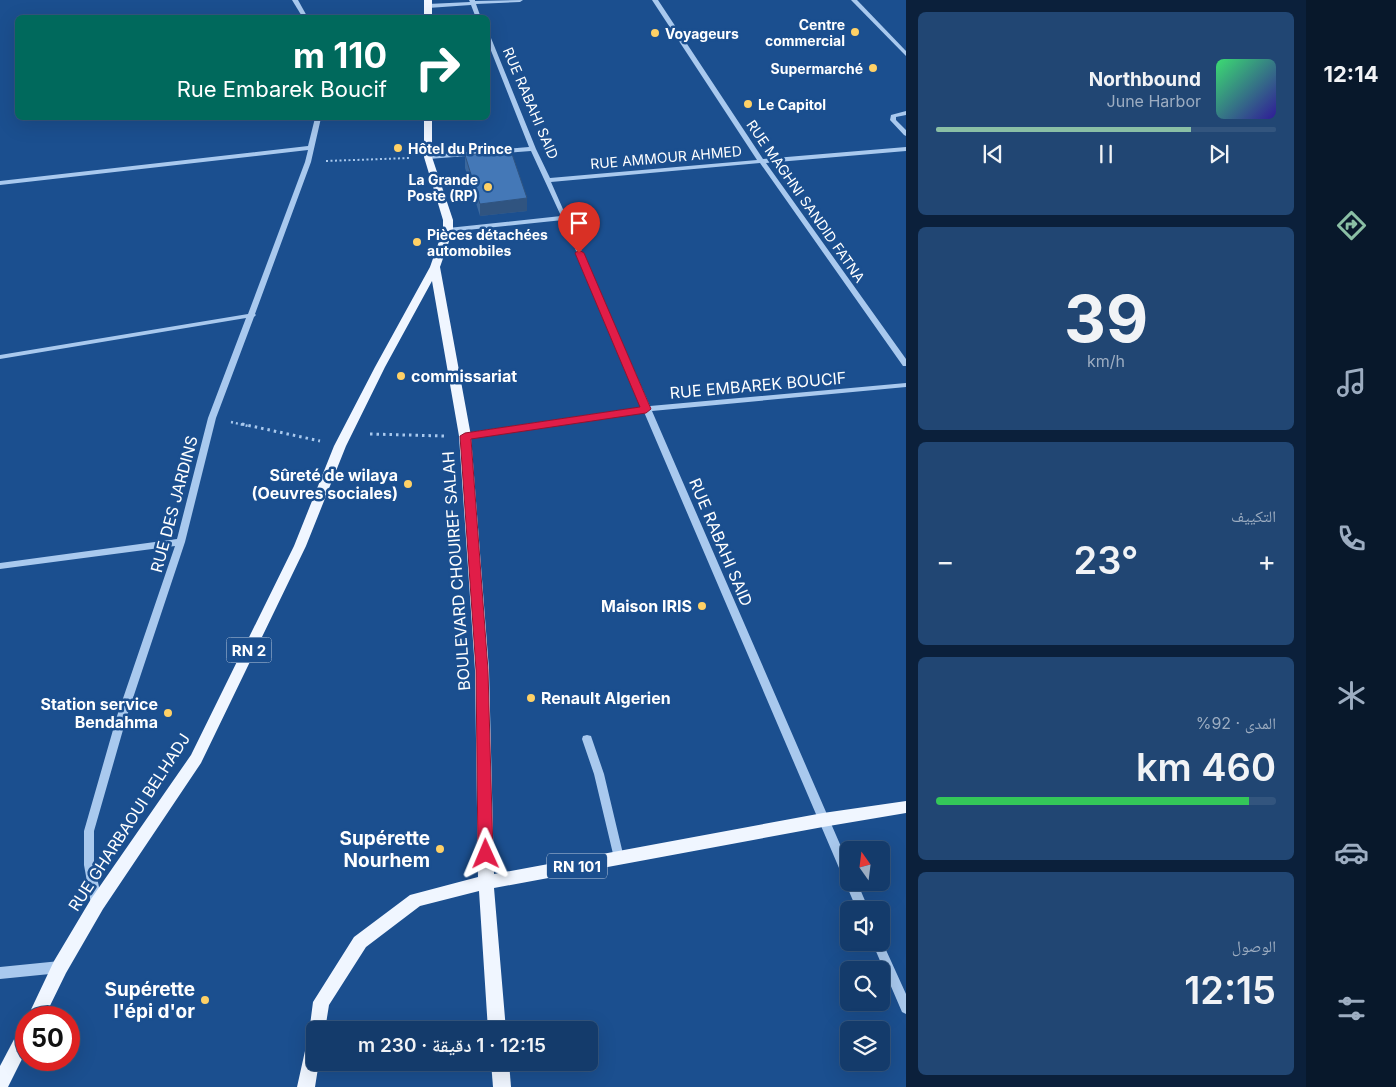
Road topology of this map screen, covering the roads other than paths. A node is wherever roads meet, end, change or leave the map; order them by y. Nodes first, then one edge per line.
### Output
1 (295, 0) edge
2 (520, 0) edge
3 (655, 0) edge
4 (854, 0) edge
5 (472, 2) edge
6 (428, 3) edge
7 (304, 15) edge
8 (478, 15) edge
9 (490, 43) edge
10 (906, 54) edge
11 (906, 113) edge
12 (318, 120) edge
13 (428, 120) edge
14 (906, 134) edge
15 (311, 148) junction
16 (533, 149) junction
17 (906, 149) edge
18 (428, 157) junction
19 (761, 162) junction
20 (547, 180) junction
21 (0, 184) edge
22 (564, 218) junction
23 (448, 230) junction
24 (435, 267) junction
25 (252, 315) junction
26 (0, 357) edge
27 (906, 364) edge
28 (906, 385) edge
29 (646, 409) junction
30 (465, 436) junction
31 (181, 542) junction
32 (0, 566) edge
33 (588, 739) dead end
34 (906, 807) edge
35 (823, 820) junction
36 (619, 858) junction
37 (840, 858) edge
38 (486, 882) junction
39 (97, 904) junction
40 (881, 951) edge
41 (60, 967) junction
42 (0, 973) edge
43 (41, 1006) edge
44 (906, 1008) edge
45 (318, 1021) edge
46 (497, 1021) edge
47 (15, 1055) edge
48 (309, 1071) edge
49 (501, 1071) edge
50 (0, 1084) edge
51 (306, 1087) edge
52 (502, 1087) edge

1 - 7 street
2 - 5 street
3 - 19 street, RUE MAGHNI SANDID FATNA
4 - 10 street
5 - 6 street
5 - 8 street
9 - 16 street, RUE RABAHI SAID
11 - 14 street
12 - 15 street, RUE DES JARDINS
13 - 18 main road
15 - 21 street
15 - 25 street, RUE DES JARDINS
16 - 18 street
16 - 20 street, RUE RABAHI SAID
17 - 19 street, RUE AMMOUR AHMED
18 - 23 main road
19 - 20 street, RUE AMMOUR AHMED
19 - 27 street, RUE MAGHNI SANDID FATNA
20 - 22 street, RUE RABAHI SAID
22 - 23 street
22 - 29 street, RUE RABAHI SAID
23 - 24 main road, BOULEVARD CHOUIREF SALAH / RN 2
24 - 30 main road, BOULEVARD CHOUIREF SALAH
24 - 39 main road, RUE GHARBAOUI BELHADJ / RN 2
25 - 26 street
25 - 31 street, RUE DES JARDINS
28 - 29 street, RUE EMBAREK BOUCIF
29 - 30 street, RUE EMBAREK BOUCIF
29 - 35 street, RUE RABAHI SAID
30 - 38 main road, BOULEVARD CHOUIREF SALAH
31 - 32 street
31 - 39 street, RUE DES JARDINS
33 - 36 street
34 - 35 main road, RN 101
35 - 36 main road, RN 101
35 - 37 street, RUE RABAHI SAID
36 - 38 main road, RN 101
38 - 45 main road, RN 101
38 - 46 main road, BOULEVARD CHOUIREF SALAH
39 - 41 main road, RUE GHARBAOUI BELHADJ / RN 2
40 - 44 street
41 - 42 street
41 - 43 main road, RUE GHARBAOUI BELHADJ / RN 2
47 - 50 main road
48 - 51 main road
49 - 52 main road

